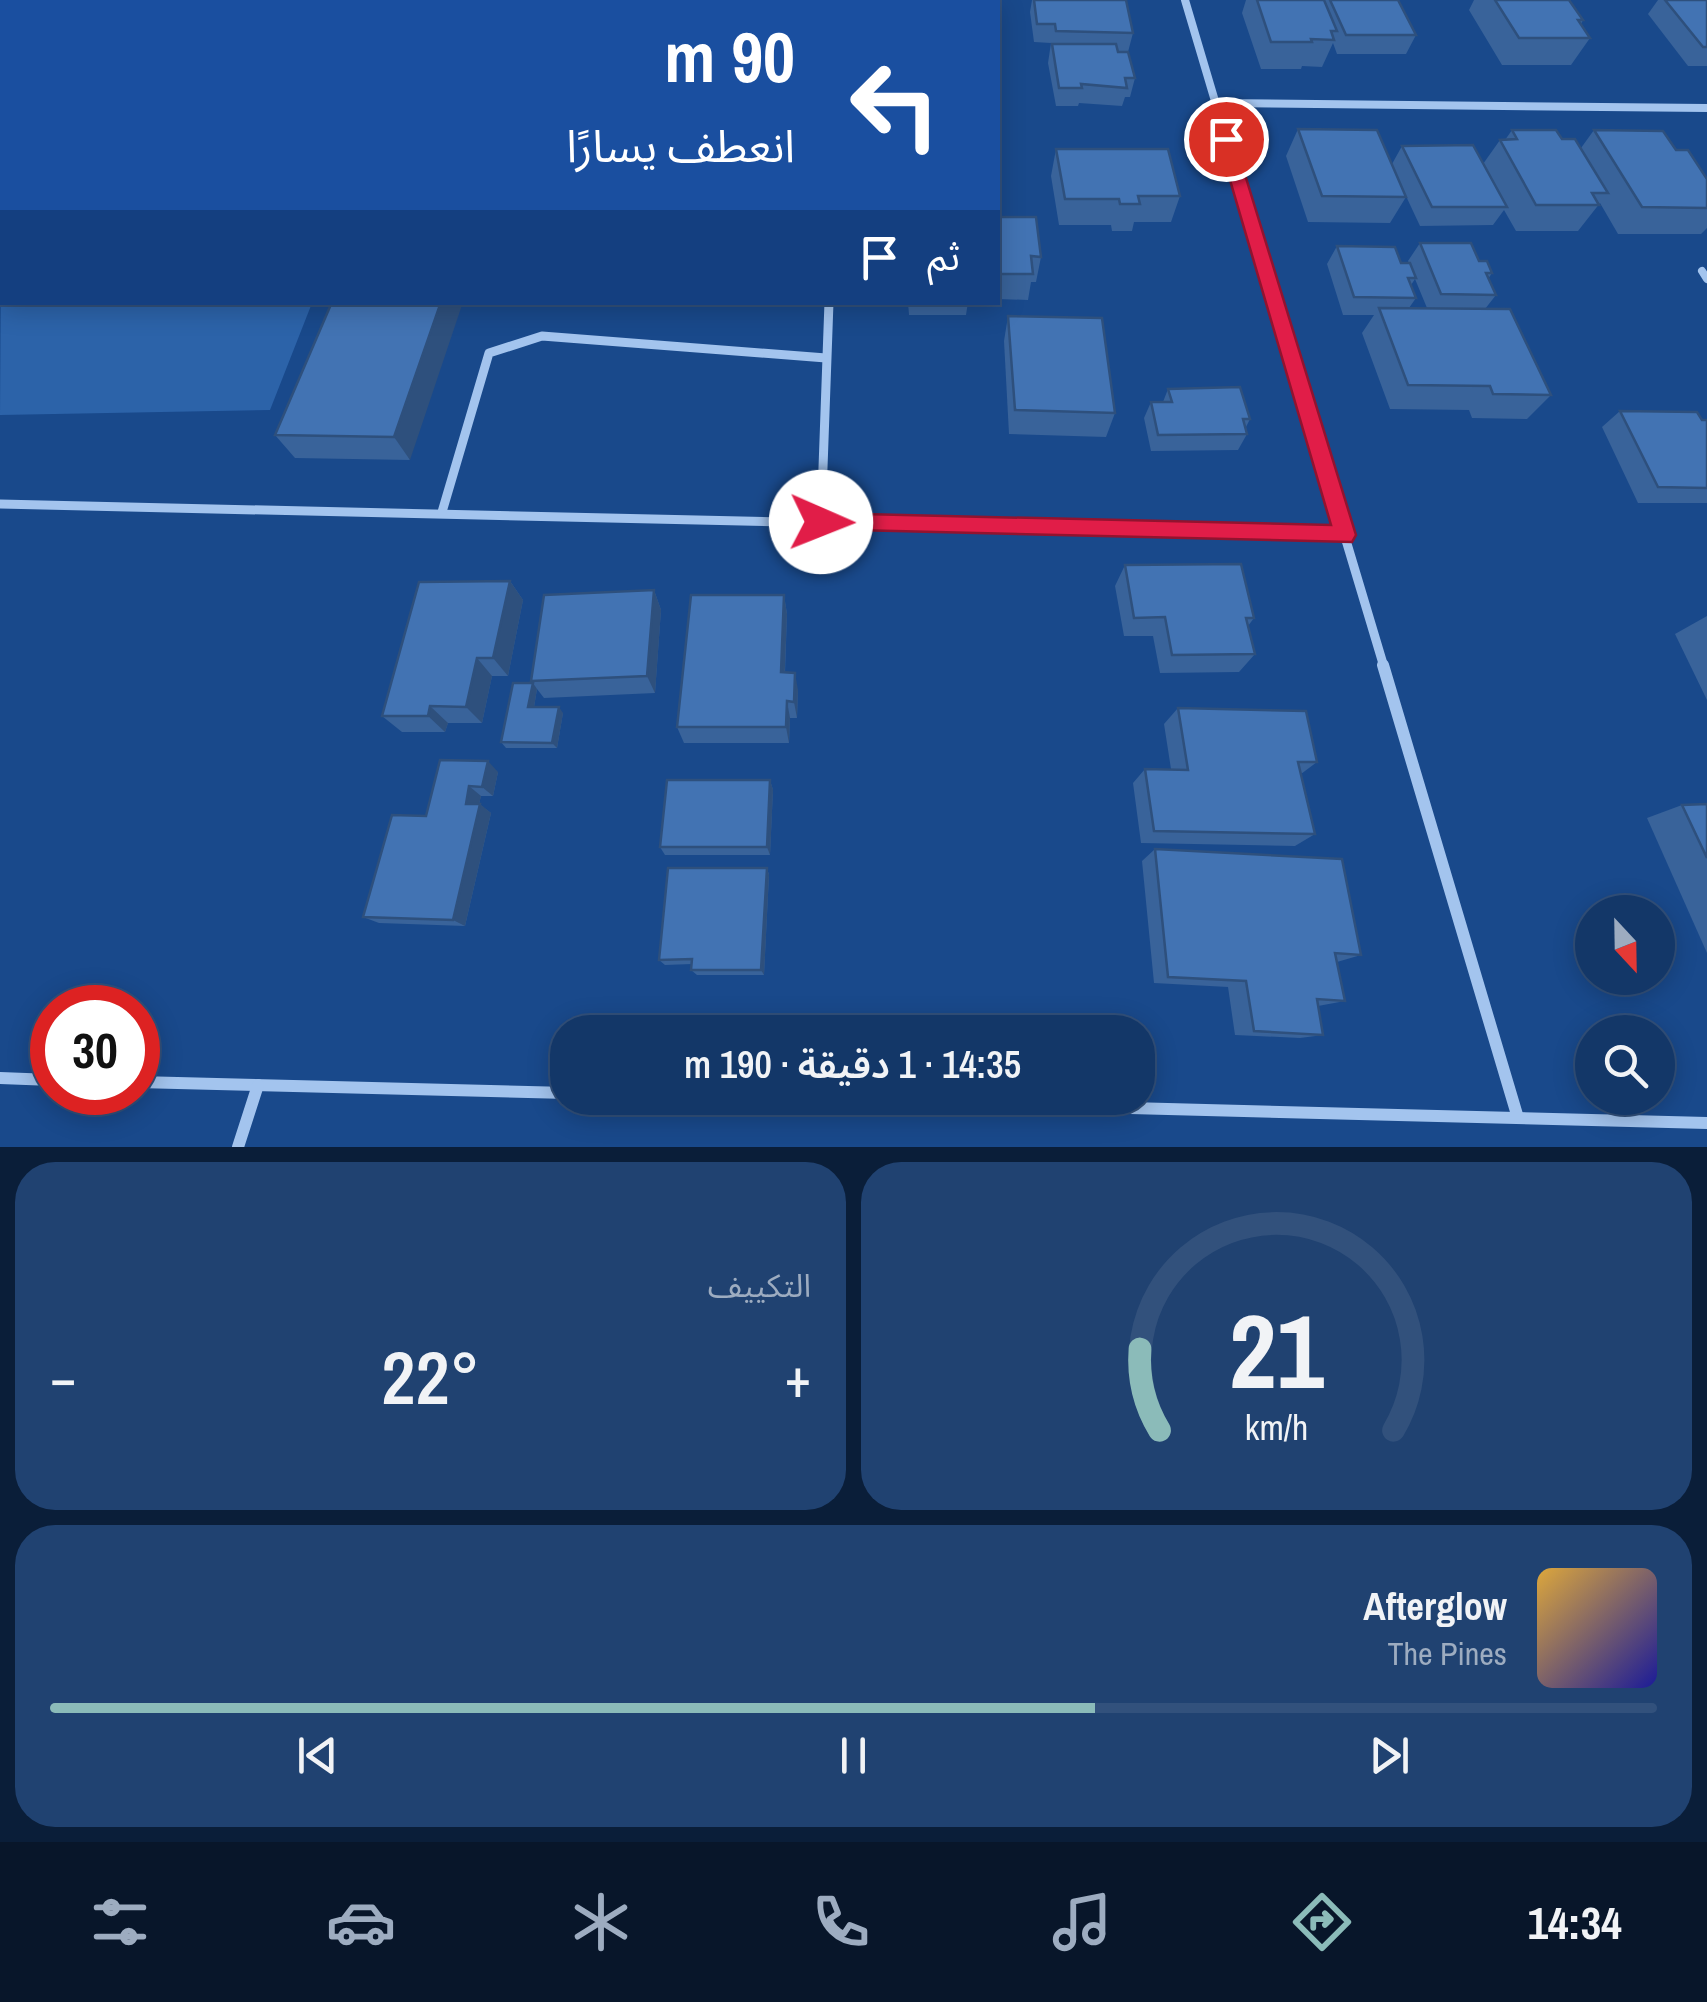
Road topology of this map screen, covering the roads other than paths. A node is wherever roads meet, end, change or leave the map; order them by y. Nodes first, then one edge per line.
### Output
1 (1185, 0) edge
2 (1215, 103) junction
3 (1707, 108) edge
4 (828, 305) edge
5 (826, 358) junction
6 (0, 504) edge
7 (442, 512) junction
8 (821, 522) junction
9 (1344, 535) junction
10 (0, 1078) edge
11 (30, 1079) edge
12 (160, 1083) edge
13 (258, 1085) junction
14 (550, 1093) edge
15 (1155, 1109) edge
16 (1518, 1118) junction
17 (1707, 1122) edge
18 (238, 1147) edge

1 - 2 street
2 - 3 street
2 - 9 street
4 - 5 street
5 - 7 street
5 - 8 street
6 - 7 street
7 - 8 street
8 - 9 street
9 - 16 street
10 - 11 street
12 - 13 street
13 - 14 street
13 - 18 street
15 - 16 street
16 - 17 street

